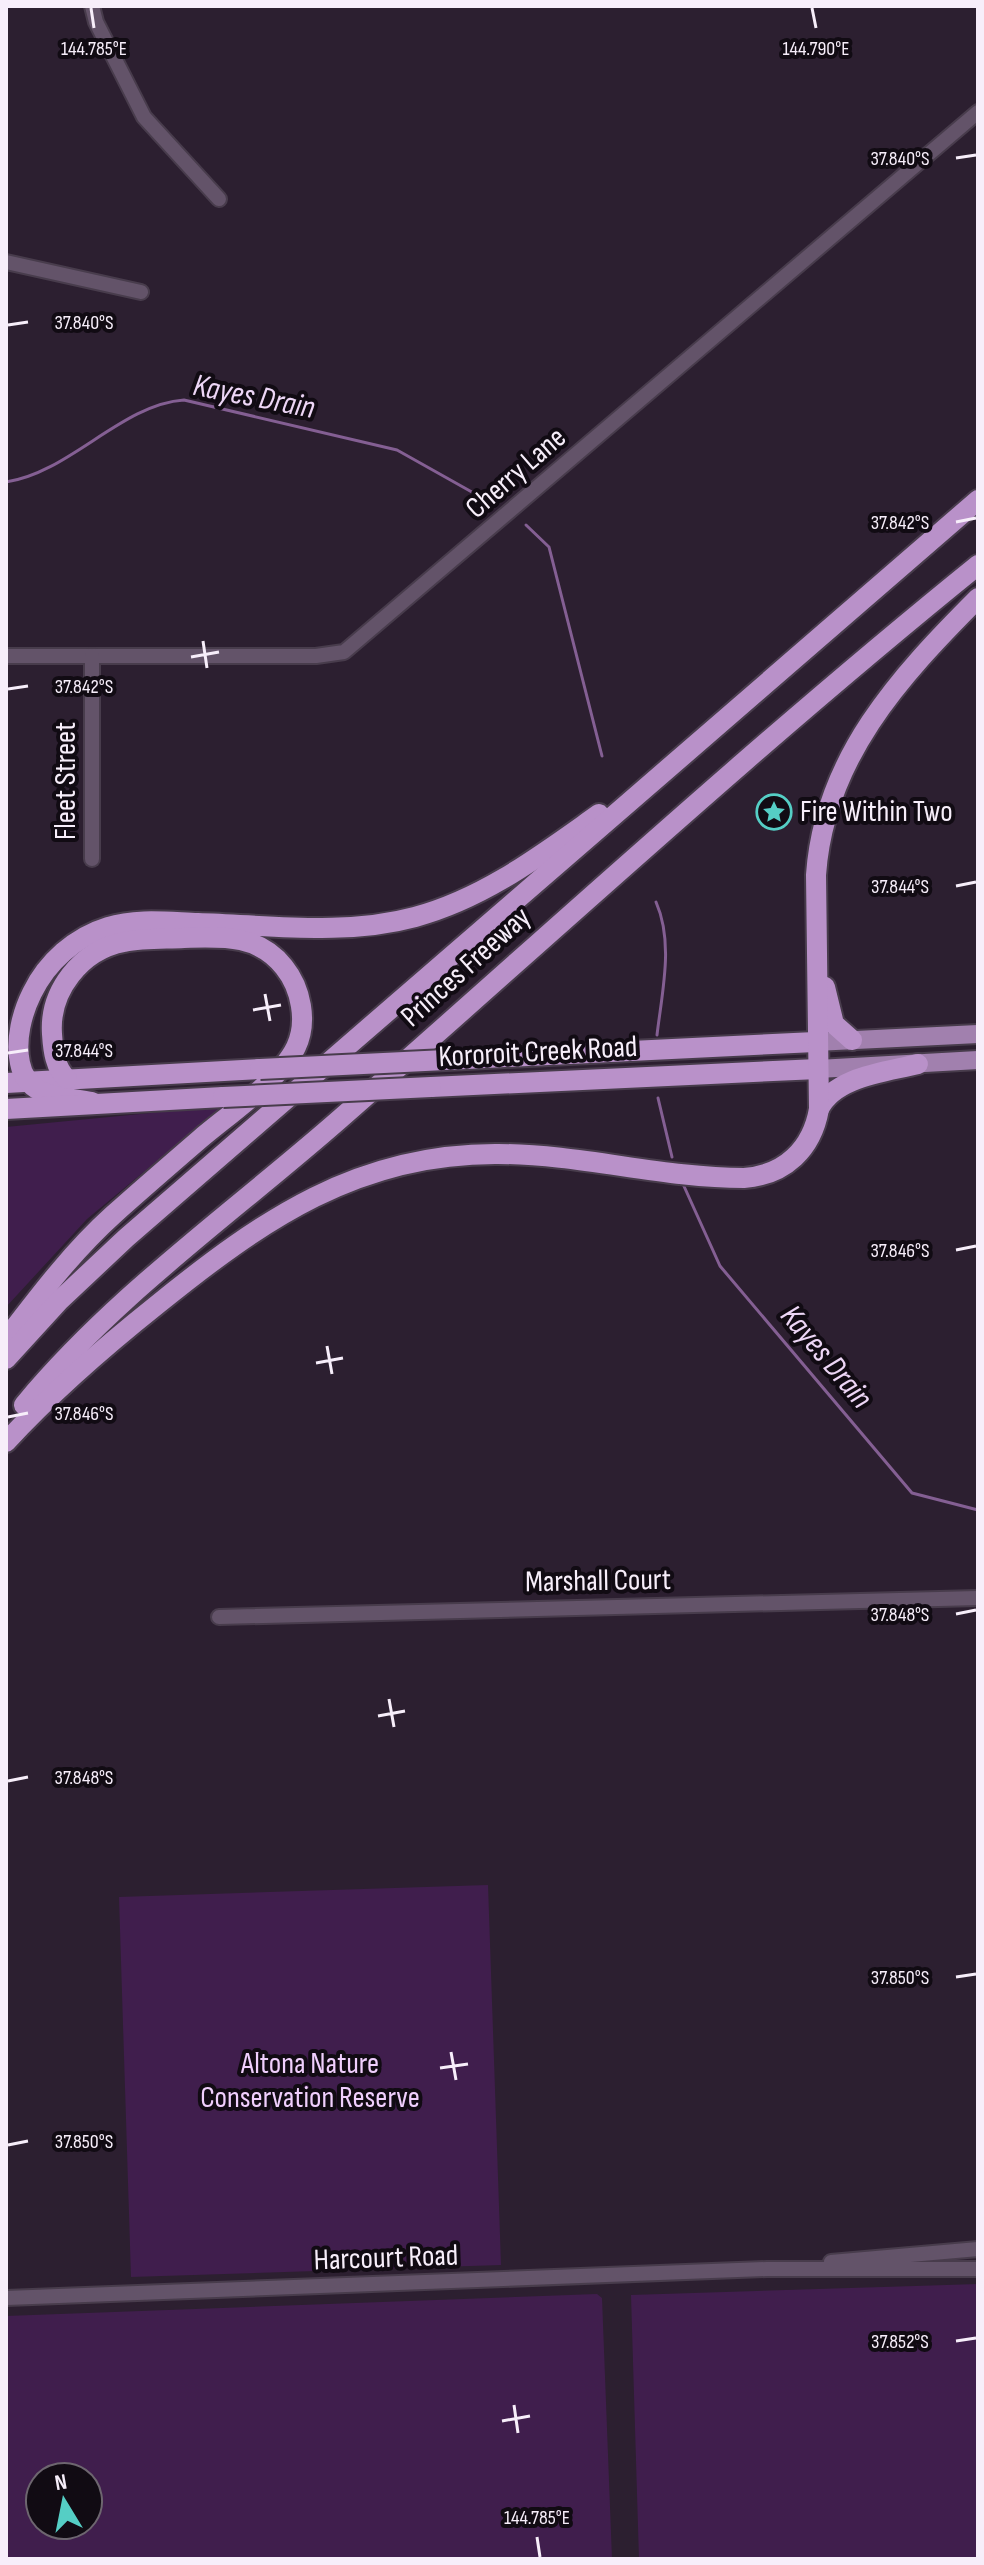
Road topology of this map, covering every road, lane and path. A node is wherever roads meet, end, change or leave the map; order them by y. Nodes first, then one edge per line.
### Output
1 (92, 6) edge
2 (978, 112) edge
3 (219, 199) dead end
4 (6, 262) edge
5 (141, 292) dead end
6 (978, 500) edge
7 (933, 540) junction
8 (978, 565) edge
9 (978, 598) edge
10 (6, 656) edge
11 (92, 656) junction
12 (92, 859) dead end
13 (814, 948) junction
14 (978, 1034) edge
15 (852, 1040) junction
16 (815, 1042) junction
17 (12, 1044) edge
18 (978, 1060) edge
19 (918, 1064) junction
20 (818, 1069) junction
21 (67, 1079) junction
22 (16, 1082) edge
23 (92, 1102) junction
24 (6, 1109) edge
25 (819, 1109) junction
26 (6, 1339) edge
27 (6, 1359) edge
28 (6, 1427) edge
29 (6, 1442) edge
30 (978, 1598) edge
31 (219, 1617) dead end
32 (978, 2249) edge
33 (767, 2269) junction
34 (978, 2269) edge
35 (6, 2298) edge

1 - 3 street
2 - 11 street, Cherry Lane
4 - 5 street
6 - 7 highway, Princes Freeway
7 - 17 highway
7 - 27 highway, Princes Freeway
8 - 28 highway, Princes Freeway
9 - 13 highway
10 - 11 street, Cherry Lane
11 - 12 street, Fleet Street
13 - 15 highway
13 - 16 highway
14 - 15 main road, Kororoit Creek Road
15 - 16 main road, Kororoit Creek Road
16 - 20 highway
16 - 21 highway, Kororoit Creek Road, bridge
17 - 22 highway
18 - 19 main road, Kororoit Creek Road
19 - 20 main road, Kororoit Creek Road
19 - 25 highway
20 - 23 highway, Kororoit Creek Road, bridge
20 - 25 highway
21 - 22 highway, Kororoit Creek Road
21 - 26 highway
22 - 23 highway
23 - 24 highway, Kororoit Creek Road
25 - 29 highway
30 - 31 street, Marshall Court
32 - 33 street, Harcourt Road
33 - 34 street, Harcourt Road
33 - 35 street, Harcourt Road

